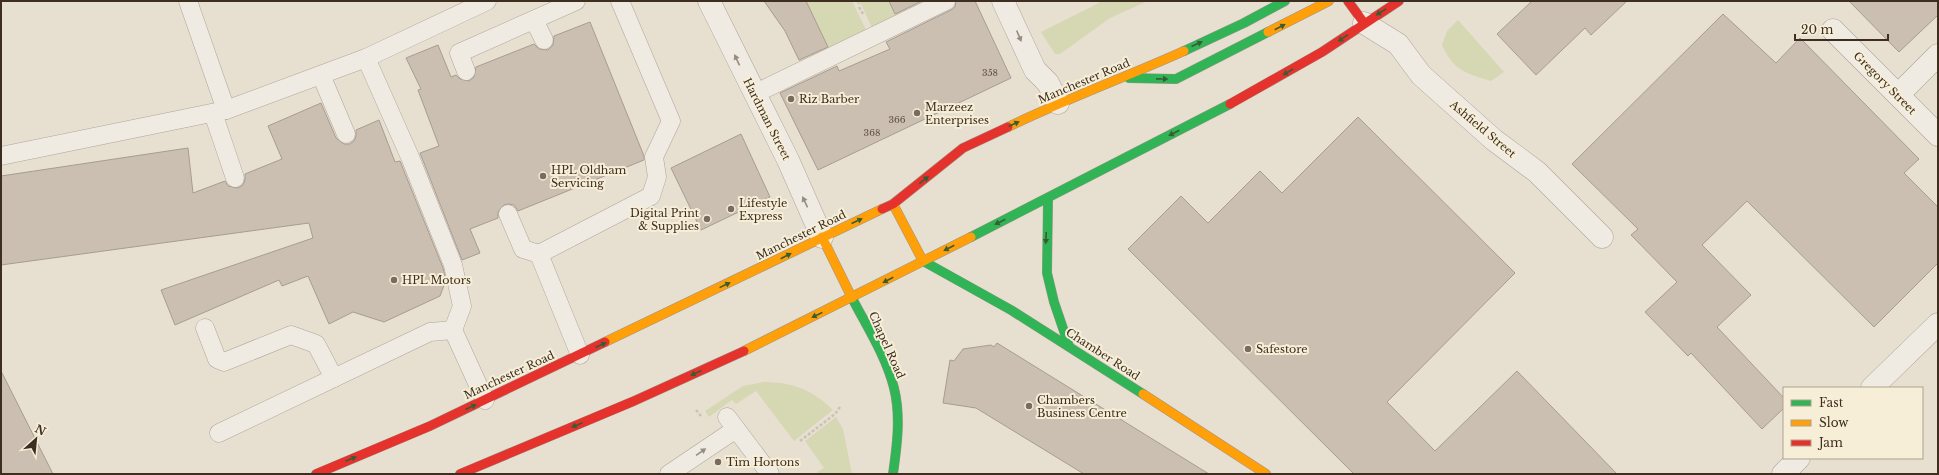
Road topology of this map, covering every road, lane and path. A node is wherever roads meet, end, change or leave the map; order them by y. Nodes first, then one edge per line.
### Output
1 (188, 1) edge
2 (487, 1) edge
3 (576, 1) edge
4 (620, 1) edge
5 (709, 1) edge
6 (946, 1) edge
7 (1003, 1) edge
8 (1285, 1) edge
9 (1330, 1) edge
10 (1333, 1) edge
11 (1399, 1) edge
12 (1349, 3) edge
13 (534, 20) junction
14 (1364, 23) junction
15 (1833, 30) dead end
16 (544, 40) dead end
17 (1938, 56) edge
18 (366, 58) junction
19 (466, 71) dead end
20 (321, 75) junction
21 (1124, 78) junction
22 (754, 94) junction
23 (1898, 95) junction
24 (1058, 103) junction
25 (219, 111) junction
26 (346, 134) dead end
27 (1938, 135) edge
28 (1, 156) edge
29 (235, 178) dead end
30 (1048, 199) junction
31 (893, 204) junction
32 (508, 214) dead end
33 (822, 237) junction
34 (1602, 237) dead end
35 (539, 254) junction
36 (923, 261) junction
37 (852, 298) junction
38 (1938, 324) edge
39 (205, 328) dead end
40 (453, 330) junction
41 (1069, 346) junction
42 (580, 355) junction
43 (334, 378) junction
44 (1873, 387) edge
45 (485, 400) junction
46 (840, 407) dead end
47 (219, 433) dead end
48 (800, 441) dead end
49 (316, 474) edge
50 (460, 474) edge
51 (669, 474) edge
52 (770, 474) edge
53 (893, 474) edge
54 (1266, 474) edge

1 - 25 lane
2 - 18 lane
3 - 13 lane
4 - 35 lane
22 -> 5 street, Hardman Street
6 - 22 lane
7 -> 24 street
21 -> 8 main road, Manchester Road
21 -> 9 main road
10 - 12 main road
11 -> 14 main road
12 - 14 main road
13 - 16 lane
13 - 19 lane
14 -> 30 main road
14 - 34 street, Ashfield Street
15 - 23 street, Gregory Street
17 - 23 street
18 - 20 lane
18 - 40 lane
20 - 25 lane
20 - 26 lane
21 - 24 main road, Manchester Road
33 -> 22 street, Hardman Street
23 - 27 street, Gregory Street
31 -> 24 main road, Manchester Road
25 - 28 lane
25 - 29 lane
30 -> 36 main road
30 -> 41 main road
33 -> 31 main road, Manchester Road
31 - 36 main road
32 - 35 lane
33 - 37 main road, Chapel Road
42 -> 33 main road, Manchester Road
35 - 42 lane
36 -> 37 main road
36 - 41 main road, Chamber Road
37 -> 50 main road
37 - 53 main road, Chapel Road
38 - 44 street
39 - 43 lane
40 - 43 lane
40 - 45 lane
41 - 54 main road, Chamber Road
42 - 45 main road, Manchester Road
43 - 47 lane
49 -> 45 main road, Manchester Road
46 - 48 path
51 -> 52 lane

